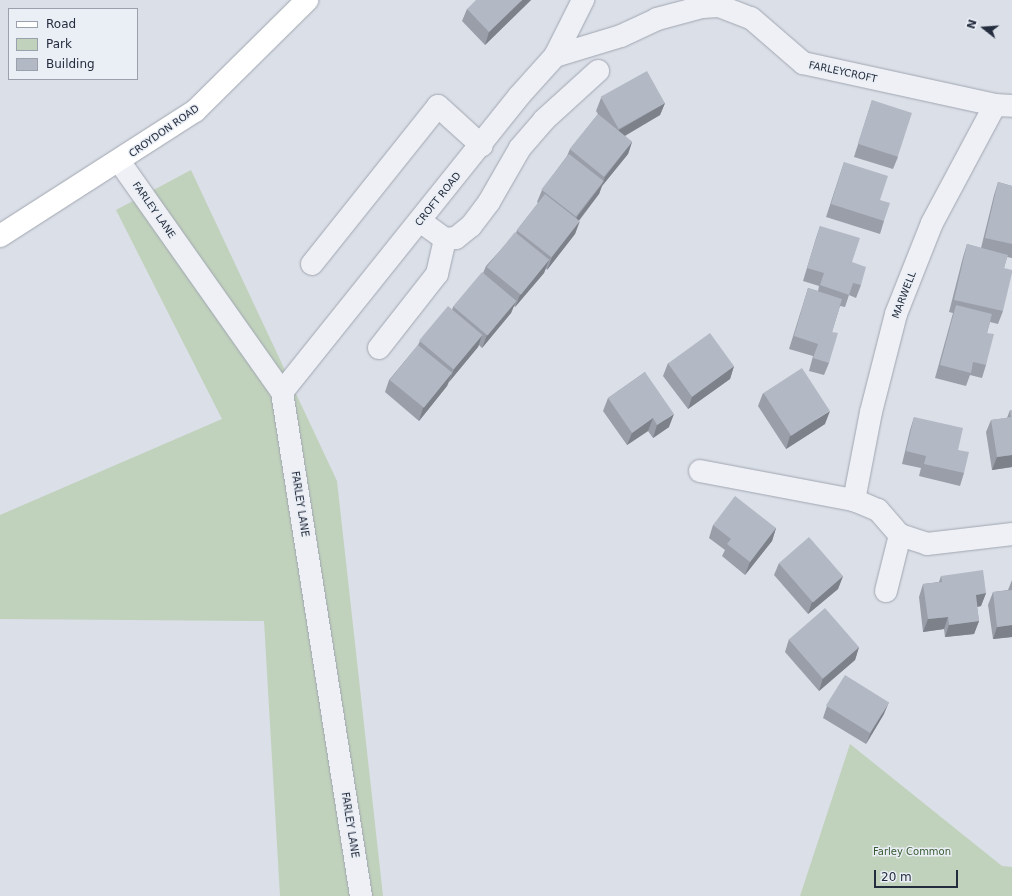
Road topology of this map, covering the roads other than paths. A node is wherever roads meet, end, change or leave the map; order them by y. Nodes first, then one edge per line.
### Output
1 (307, 0) edge
2 (583, 0) edge
3 (555, 56) junction
4 (598, 72) dead end
5 (1004, 105) edge
6 (482, 146) junction
7 (120, 161) junction
8 (420, 222) junction
9 (0, 236) edge
10 (445, 239) junction
11 (312, 264) dead end
12 (380, 348) dead end
13 (282, 392) junction
14 (700, 471) dead end
15 (854, 500) junction
16 (1012, 534) edge
17 (900, 535) junction
18 (886, 591) dead end
19 (361, 896) edge

1 - 7 main road, CROYDON ROAD
2 - 3 street, CROFT ROAD
3 - 5 street, FARLEYCROFT
3 - 6 street, CROFT ROAD
4 - 10 street
5 - 15 street, MARWELL
6 - 8 street, CROFT ROAD
6 - 11 street
7 - 9 main road, CROYDON ROAD
7 - 13 street, FARLEY LANE
8 - 10 street
8 - 13 street, CROFT ROAD
10 - 12 street
13 - 19 street, FARLEY LANE
14 - 15 street
15 - 17 street
16 - 17 street
17 - 18 street

